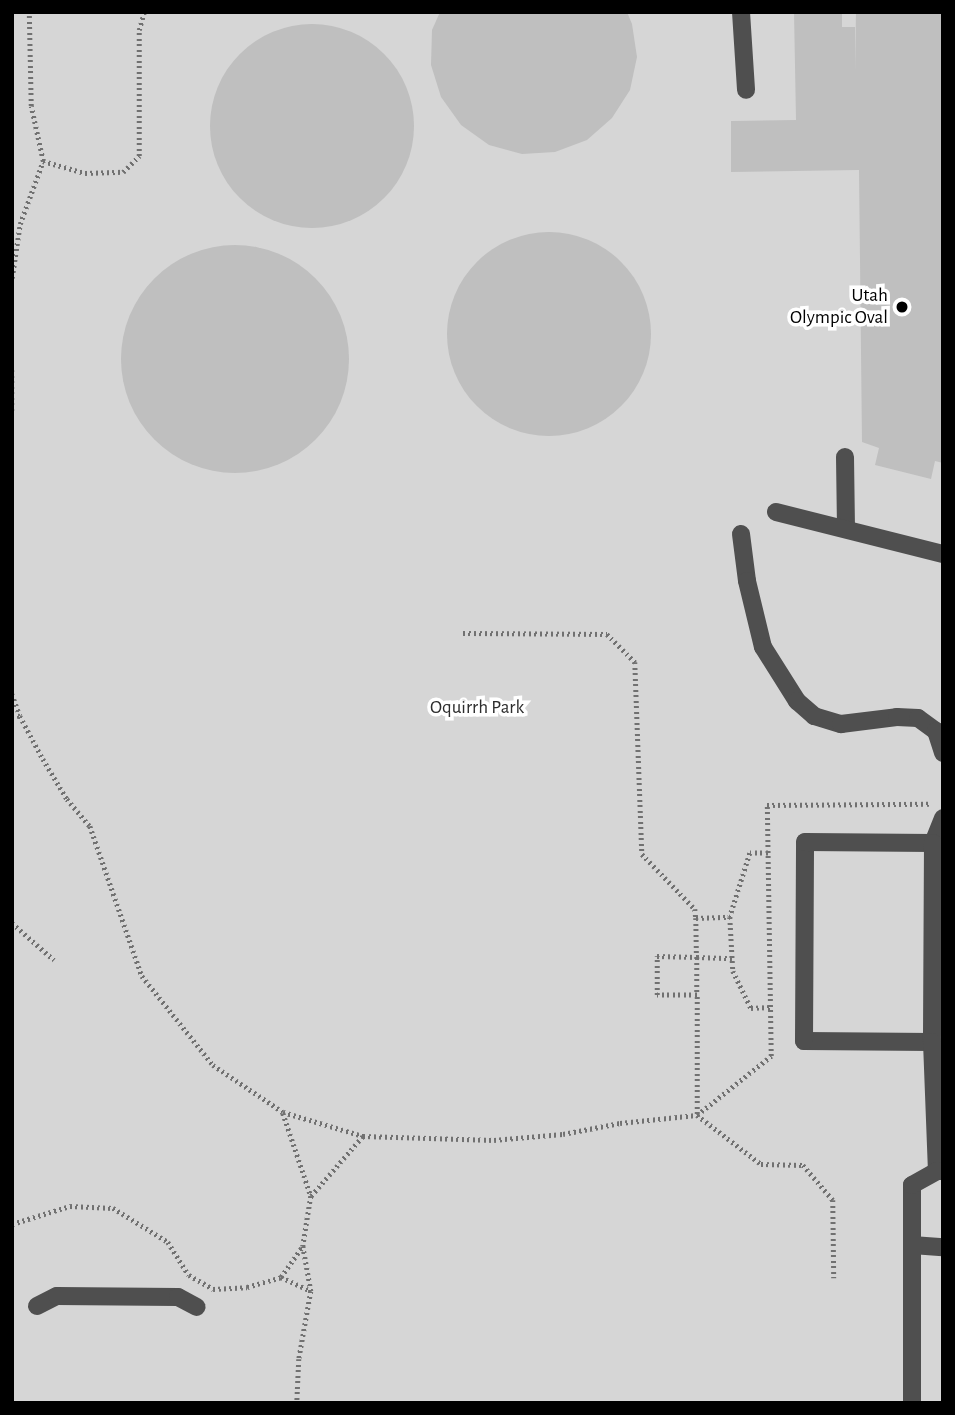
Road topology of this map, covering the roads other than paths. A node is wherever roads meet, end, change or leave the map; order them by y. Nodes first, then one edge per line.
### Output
1 (741, 12) edge
2 (746, 90) dead end
3 (845, 457) dead end
4 (776, 512) dead end
5 (846, 529) junction
6 (741, 534) dead end
7 (943, 554) edge
8 (943, 753) edge
9 (943, 818) edge
10 (933, 843) junction
11 (932, 1042) junction
12 (940, 1171) edge
13 (912, 1245) junction
14 (943, 1247) edge
15 (37, 1306) dead end
16 (197, 1307) dead end
17 (912, 1403) edge

1 - 2 lane
3 - 5 lane
4 - 5 lane
5 - 7 lane
6 - 8 lane
9 - 10 lane
10 - 11 lane
10 - 11 lane
11 - 12 lane
12 - 13 lane
13 - 14 lane
13 - 17 lane
15 - 16 lane

